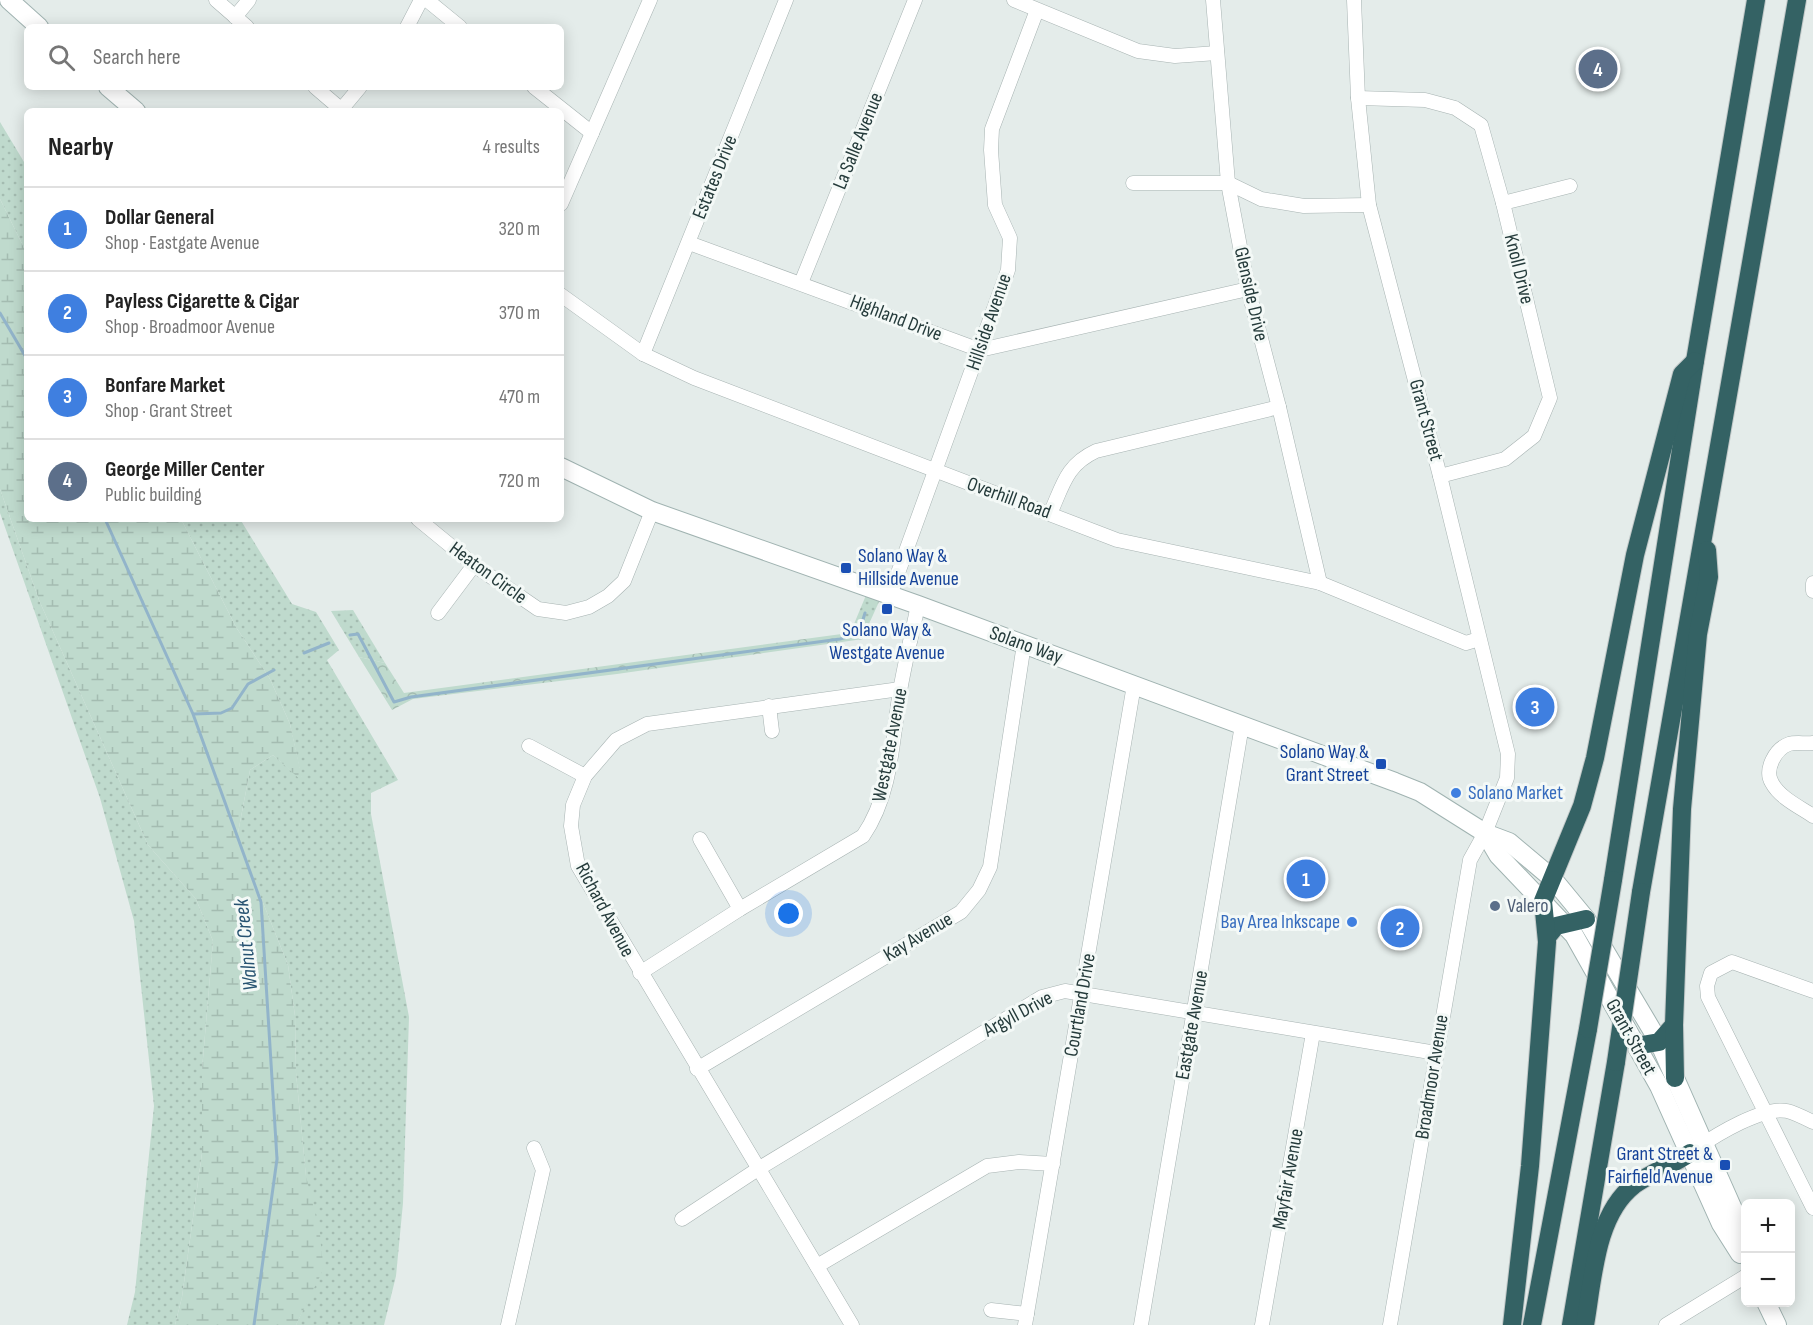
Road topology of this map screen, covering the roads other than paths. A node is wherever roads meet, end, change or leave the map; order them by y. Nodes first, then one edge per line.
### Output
1 (9, 0) edge
2 (216, 0) edge
3 (249, 0) edge
4 (421, 0) edge
5 (427, 0) edge
6 (649, 0) edge
7 (786, 0) edge
8 (915, 0) edge
9 (1014, 0) edge
10 (1213, 0) edge
11 (1354, 0) edge
12 (1756, 0) edge
13 (1797, 0) edge
14 (1037, 10) junction
15 (235, 17) junction
16 (36, 24) edge
17 (243, 24) edge
18 (409, 24) edge
19 (456, 24) edge
20 (1217, 53) junction
21 (112, 90) edge
22 (318, 90) edge
23 (358, 90) edge
24 (538, 90) edge
25 (1358, 98) junction
26 (132, 108) edge
27 (339, 108) edge
28 (343, 108) edge
29 (560, 108) edge
30 (564, 111) edge
31 (592, 134) junction
32 (1133, 183) dead end
33 (1228, 183) junction
34 (1570, 186) dead end
35 (564, 197) edge
36 (1503, 203) junction
37 (1369, 205) junction
38 (689, 243) junction
39 (801, 283) junction
40 (1248, 289) junction
41 (564, 297) edge
42 (980, 350) junction
43 (643, 354) junction
44 (1695, 361) junction
45 (1279, 408) junction
46 (564, 468) edge
47 (936, 472) junction
48 (1440, 476) junction
49 (652, 511) junction
50 (1050, 514) junction
51 (421, 522) edge
52 (1705, 524) junction
53 (474, 565) junction
54 (1320, 583) junction
55 (1813, 583) edge
56 (1813, 591) edge
57 (890, 595) junction
58 (918, 605) junction
59 (438, 613) dead end
60 (1479, 639) junction
61 (1024, 644) junction
62 (1134, 685) junction
63 (900, 689) junction
64 (769, 706) junction
65 (1242, 725) junction
66 (772, 731) dead end
67 (1813, 743) edge
68 (529, 746) dead end
69 (585, 776) junction
70 (1813, 816) edge
71 (1485, 833) junction
72 (700, 839) dead end
73 (1553, 879) junction
74 (1543, 901) junction
75 (740, 909) junction
76 (1586, 919) junction
77 (1563, 923) junction
78 (1547, 937) junction
79 (640, 973) junction
80 (1813, 991) edge
81 (1082, 992) junction
82 (1194, 1013) junction
83 (1674, 1025) junction
84 (1314, 1033) junction
85 (1659, 1042) junction
86 (1636, 1046) junction
87 (1436, 1053) junction
88 (697, 1069) junction
89 (1675, 1078) junction
90 (1766, 1112) junction
91 (1813, 1122) edge
92 (534, 1148) dead end
93 (1697, 1148) junction
94 (1053, 1164) junction
95 (758, 1169) junction
96 (1813, 1208) edge
97 (682, 1219) dead end
98 (1741, 1233) edge
99 (1741, 1254) edge
100 (817, 1266) junction
101 (1741, 1279) edge
102 (1768, 1307) edge
103 (991, 1310) dead end
104 (1026, 1320) edge
105 (508, 1325) edge
106 (852, 1325) edge
107 (1141, 1325) edge
108 (1262, 1325) edge
109 (1390, 1325) edge
110 (1512, 1325) edge
111 (1532, 1325) edge
112 (1571, 1325) edge
113 (1585, 1325) edge
114 (1666, 1325) edge
115 (1777, 1325) edge

1 - 16 street
2 - 15 street
3 - 15 street
4 - 18 street
5 - 19 street
6 - 31 street
7 - 38 street, Estates Drive
8 - 39 street, La Salle Avenue
9 - 14 street
10 - 20 street, Glenside Drive
11 - 25 street, Grant Street
12 - 44 highway
13 - 52 highway
14 - 20 street
14 - 42 street, Hillside Avenue
15 - 17 street
20 - 33 street, Glenside Drive
21 - 26 street
22 - 27 street
23 - 28 street
24 - 29 street
25 - 36 street, Knoll Drive
25 - 37 street, Grant Street
30 - 31 street
31 - 35 street
32 - 33 street
33 - 37 street
33 - 40 street, Glenside Drive
34 - 36 street
36 - 48 street, Knoll Drive
37 - 48 street, Grant Street
38 - 39 street, Highland Drive
38 - 43 street, Estates Drive
39 - 42 street, Highland Drive
40 - 42 street
40 - 45 street, Glenside Drive
41 - 43 street, Overhill Road
42 - 47 street, Hillside Avenue
43 - 47 street, Overhill Road
44 - 73 highway
44 - 111 highway, bridge
45 - 50 street
45 - 54 street, Glenside Drive
46 - 49 street, Solano Way
47 - 50 street, Overhill Road
47 - 57 street, Hillside Avenue
48 - 60 street, Grant Street
49 - 53 street, Heaton Circle
49 - 57 street, Solano Way
50 - 54 street, Overhill Road
51 - 53 street, Heaton Circle
52 - 83 highway
52 - 112 highway, bridge
53 - 59 street
54 - 60 street, Overhill Road
55 - 56 street
57 - 58 street, Solano Way
58 - 61 street, Solano Way
58 - 63 street, Westgate Avenue
60 - 71 street, Grant Street
61 - 62 street, Solano Way
61 - 88 street, Kay Avenue
62 - 65 street, Solano Way
62 - 81 street, Courtland Drive
63 - 64 street, Richard Avenue
63 - 75 street, Westgate Avenue
64 - 66 street
64 - 69 street, Richard Avenue
65 - 71 street, Solano Way
65 - 82 street, Eastgate Avenue
67 - 70 street
68 - 69 street
69 - 79 street, Richard Avenue
71 - 73 street, Grant Street
71 - 74 street, Grant Street
71 - 87 street, Broadmoor Avenue
72 - 75 street
73 - 74 highway
73 - 76 street, Grant Street
74 - 77 street, Grant Street
74 - 78 highway
75 - 79 street, Westgate Avenue
76 - 77 highway
76 - 85 street, Grant Street
77 - 78 highway
77 - 86 street, Grant Street
78 - 110 highway
79 - 88 street, Richard Avenue
80 - 90 street
81 - 82 street, Argyll Drive
81 - 94 street, Courtland Drive
81 - 95 street, Argyll Drive
82 - 84 street, Argyll Drive
82 - 107 street, Eastgate Avenue
83 - 85 highway
83 - 89 highway
84 - 87 street, Argyll Drive
84 - 108 street, Mayfair Avenue
85 - 86 highway
85 - 89 street, Grant Street
86 - 93 street, Grant Street
87 - 109 street, Broadmoor Avenue
88 - 95 street, Richard Avenue
89 - 93 street, Grant Street
90 - 91 street
90 - 93 street
90 - 96 street
92 - 105 street
93 - 98 street, Grant Street
93 - 99 street, Grant Street
93 - 113 highway
94 - 100 street
94 - 104 street, Courtland Drive
95 - 97 street, Argyll Drive
95 - 100 street, Richard Avenue
100 - 106 street, Richard Avenue
101 - 114 street
102 - 115 street
103 - 104 street

